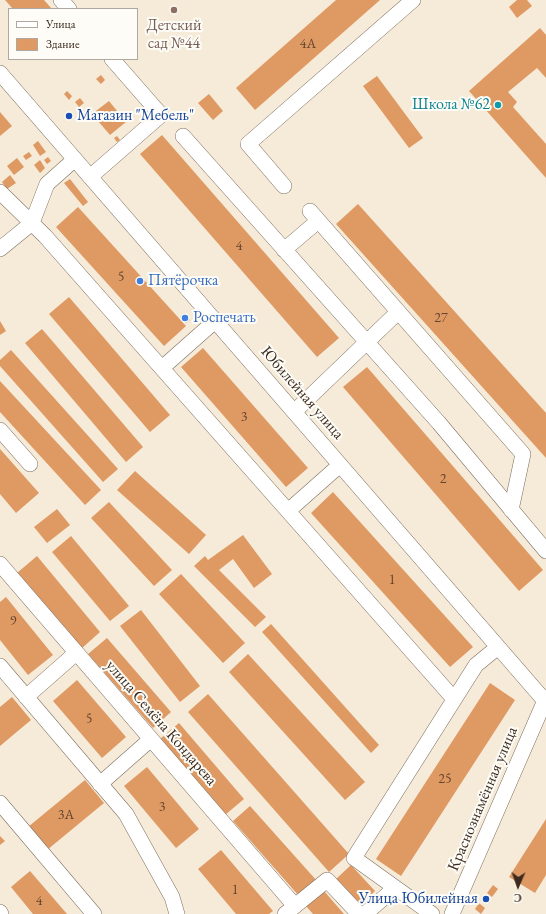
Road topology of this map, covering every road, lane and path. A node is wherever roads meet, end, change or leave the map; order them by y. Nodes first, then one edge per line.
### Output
1 (61, 0) edge
2 (413, 0) edge
3 (68, 8) edge
4 (113, 60) edge
5 (0, 73) edge
6 (183, 136) dead end
7 (75, 160) junction
8 (90, 177) junction
9 (284, 186) dead end
10 (0, 192) edge
11 (32, 223) junction
12 (0, 249) edge
13 (284, 250) junction
14 (398, 312) junction
15 (215, 321) junction
16 (367, 342) junction
17 (162, 368) junction
18 (294, 412) junction
19 (0, 430) edge
20 (30, 464) dead end
21 (340, 465) junction
22 (511, 510) junction
23 (288, 511) junction
24 (546, 551) edge
25 (2, 572) edge
26 (498, 647) junction
27 (76, 653) junction
28 (0, 666) edge
29 (26, 697) junction
30 (454, 699) junction
31 (545, 700) edge
32 (151, 739) junction
33 (100, 784) junction
34 (0, 803) edge
35 (395, 888) junction
36 (290, 910) edge
37 (94, 914) edge
38 (177, 914) edge
39 (359, 914) edge
40 (365, 914) edge
41 (432, 914) edge
42 (452, 914) edge

1 - 3 street
2 - 9 street
4 - 8 street
5 - 7 street, Юбилейная улица
6 - 13 street
7 - 8 street, Юбилейная улица
7 - 11 street
8 - 15 street, Юбилейная улица
10 - 11 street
11 - 12 street
11 - 17 street
13 - 14 street
13 - 16 street
14 - 16 street
14 - 22 street
15 - 17 street
15 - 18 street, Юбилейная улица
16 - 18 street
16 - 22 street
17 - 23 street
18 - 21 street, Юбилейная улица
19 - 20 street
21 - 23 street
21 - 26 street, Юбилейная улица
22 - 24 street
23 - 30 street
25 - 27 street, улица Семёна Кондарева
26 - 30 street
26 - 31 street, Юбилейная улица
27 - 29 street
27 - 32 street, улица Семёна Кондарева
28 - 29 street
29 - 33 street
30 - 35 street
31 - 42 street, Краснознамённая улица
32 - 33 street
32 - 36 street, улица Семёна Кондарева
33 - 38 street
34 - 37 street
35 - 40 street
35 - 41 street
36 - 39 street, улица Семёна Кондарева

